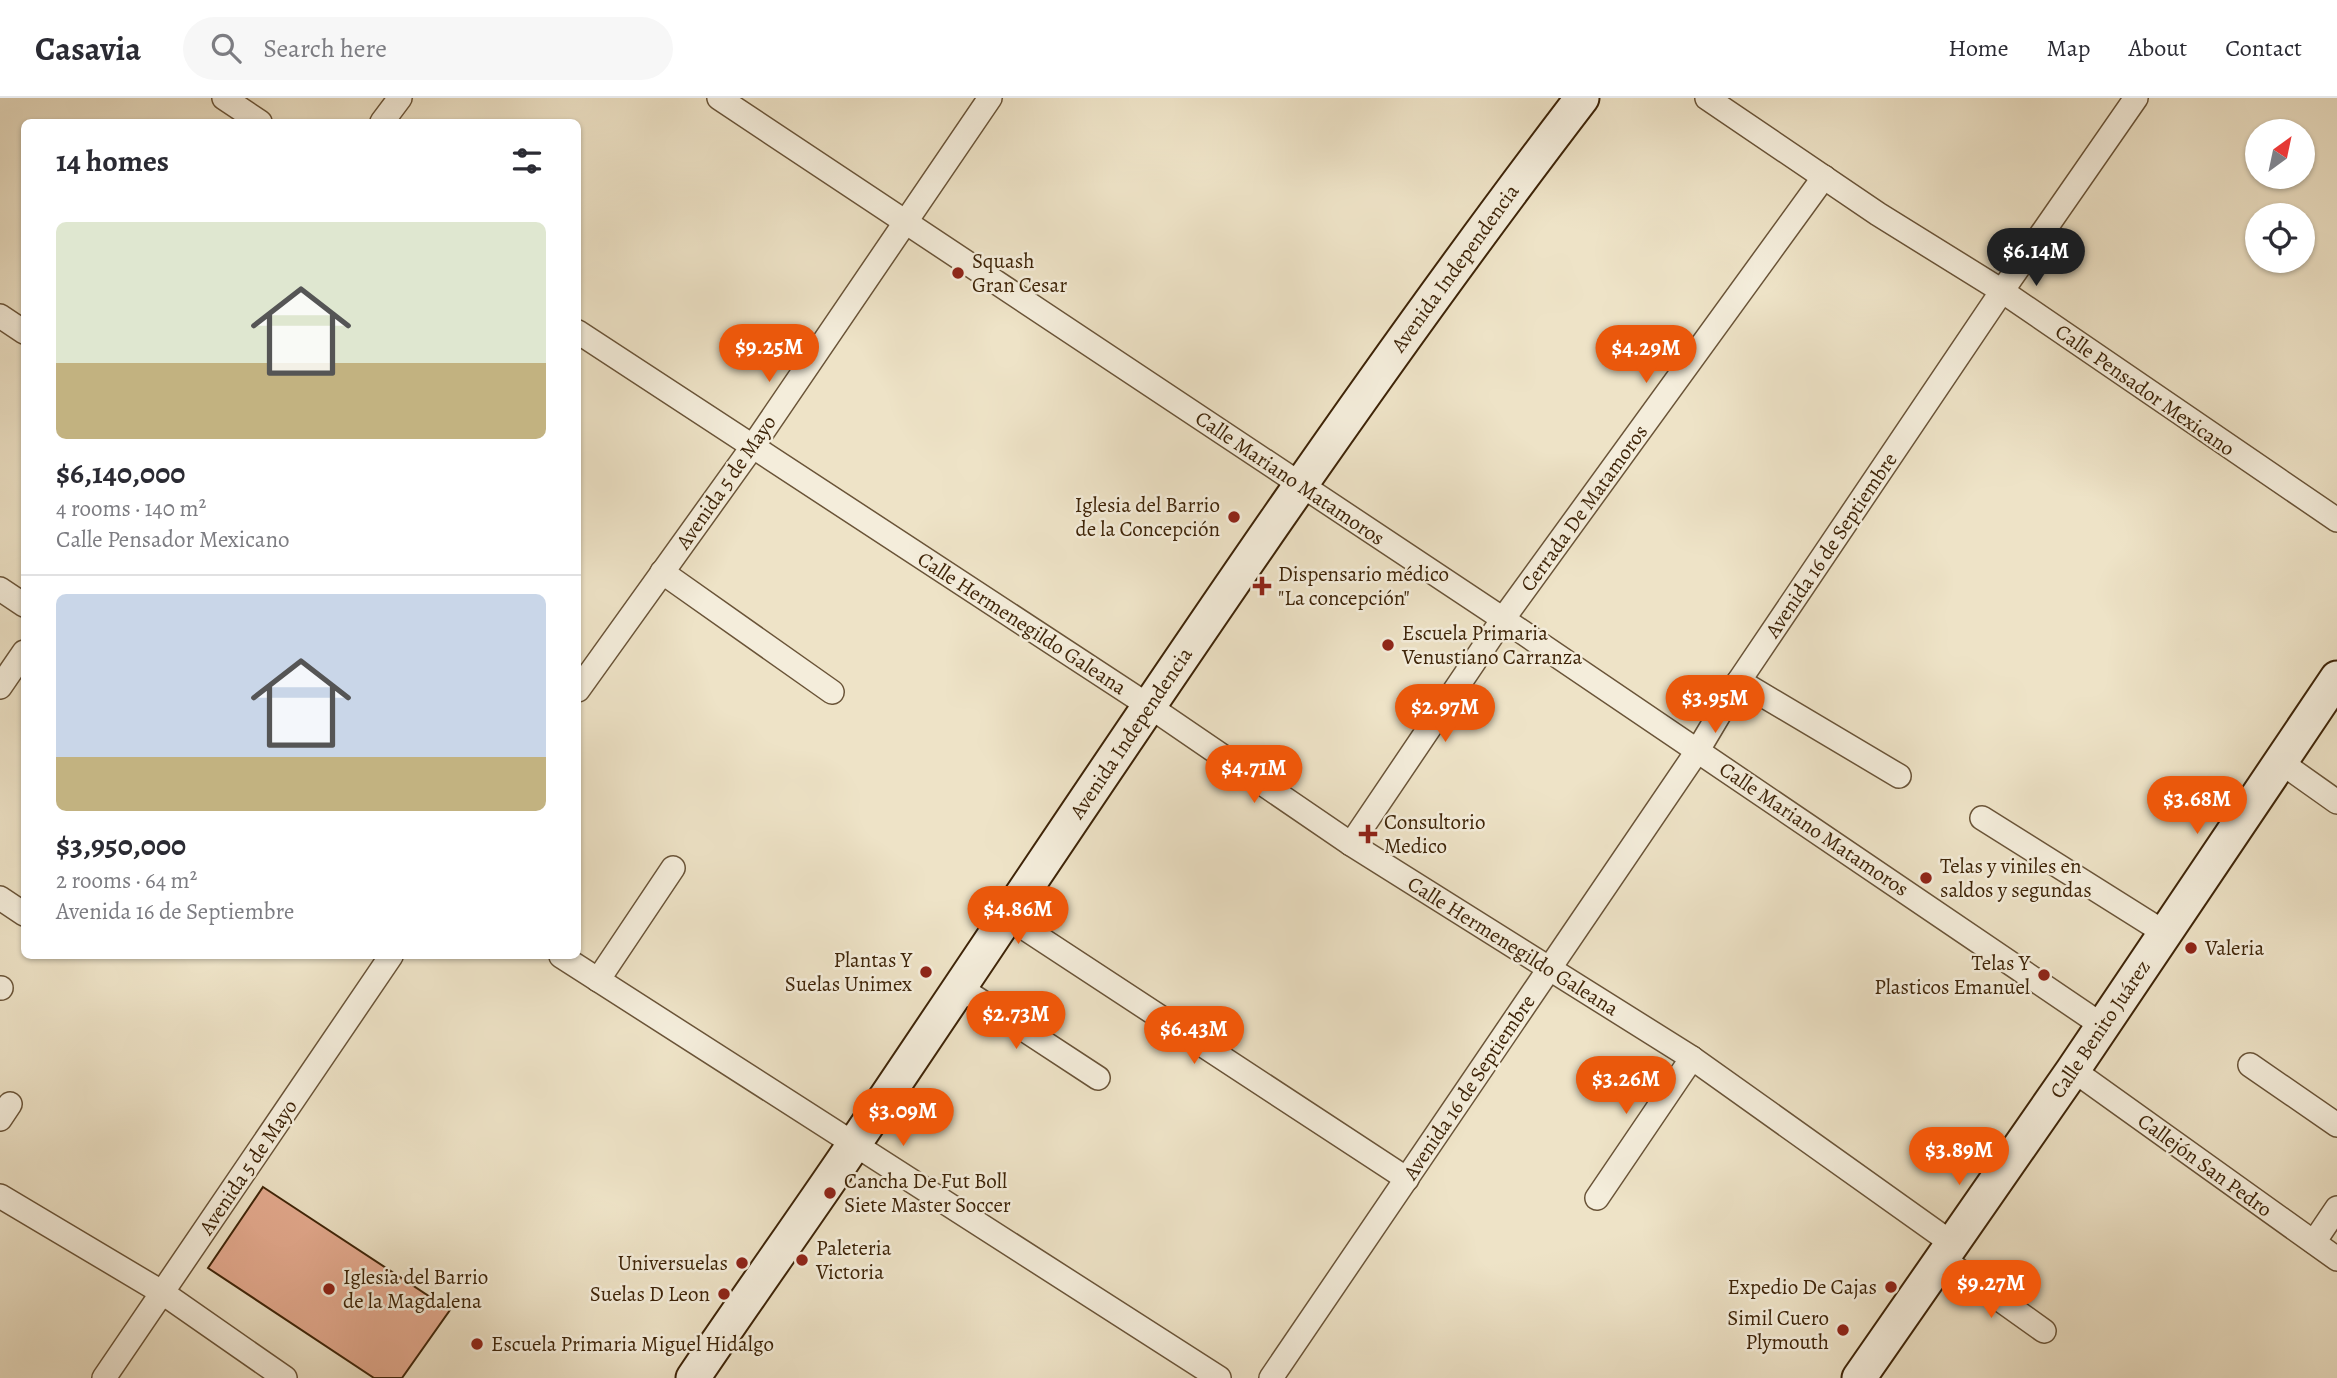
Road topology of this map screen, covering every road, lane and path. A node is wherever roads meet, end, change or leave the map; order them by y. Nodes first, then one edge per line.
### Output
1 (224, 98) edge
2 (400, 98) edge
3 (719, 98) edge
4 (989, 98) edge
5 (1582, 98) edge
6 (1707, 98) edge
7 (2136, 98) edge
8 (256, 119) edge
9 (384, 119) edge
10 (1824, 177) junction
11 (906, 222) junction
12 (2002, 291) junction
13 (0, 316) edge
14 (21, 329) edge
15 (581, 334) edge
16 (753, 446) junction
17 (1301, 485) junction
18 (2337, 520) edge
19 (662, 572) junction
20 (0, 589) edge
21 (21, 603) edge
22 (1503, 619) junction
23 (21, 656) edge
24 (2337, 678) edge
25 (1739, 681) junction
26 (581, 686) edge
27 (0, 687) edge
28 (832, 692) dead end
29 (1149, 706) junction
30 (1698, 750) junction
31 (2280, 761) junction
32 (1899, 776) dead end
33 (2337, 802) edge
34 (1982, 818) dead end
35 (1351, 844) junction
36 (673, 868) dead end
37 (0, 898) edge
38 (21, 912) edge
39 (1006, 916) junction
40 (2165, 933) junction
41 (389, 959) edge
42 (566, 959) edge
43 (1550, 968) junction
44 (598, 980) junction
45 (959, 987) junction
46 (2102, 1026) junction
47 (1692, 1058) junction
48 (2249, 1065) dead end
49 (2073, 1070) junction
50 (1098, 1078) dead end
51 (2337, 1125) edge
52 (855, 1143) junction
53 (1407, 1179) junction
54 (0, 1196) edge
55 (1597, 1198) dead end
56 (2337, 1208) edge
57 (2314, 1242) junction
58 (1948, 1252) junction
59 (2337, 1259) edge
60 (163, 1293) junction
61 (2044, 1331) dead end
62 (104, 1378) edge
63 (285, 1378) edge
64 (693, 1378) edge
65 (1219, 1378) edge
66 (1271, 1378) edge
67 (1859, 1378) edge

1 - 8 street
2 - 9 street
3 - 11 street, Calle Mariano Matamoros
4 - 11 street, Avenida 5 de Mayo
5 - 17 main road, Avenida Independencia
6 - 10 street, Calle Pensador Mexicano
7 - 12 street, Avenida 16 de Septiembre
10 - 12 street, Calle Pensador Mexicano
10 - 22 street, Cerrada De Matamoros
11 - 16 street, Avenida 5 de Mayo
11 - 17 street, Calle Mariano Matamoros
12 - 18 street, Calle Pensador Mexicano
12 - 25 street, Avenida 16 de Septiembre
13 - 14 street
15 - 16 street, Calle Hermenegildo Galeana
16 - 19 street, Avenida 5 de Mayo
16 - 29 street, Calle Hermenegildo Galeana
17 - 22 street, Calle Mariano Matamoros
17 - 29 main road, Avenida Independencia
19 - 26 street, Avenida 5 de Mayo
19 - 28 street
20 - 21 street
22 - 30 street, Calle Mariano Matamoros
22 - 35 street, Cerrada De Matamoros
23 - 27 street
24 - 31 main road, Calle Benito Juárez
25 - 30 street, Avenida 16 de Septiembre
25 - 32 street
29 - 35 street, Calle Hermenegildo Galeana
29 - 39 main road, Avenida Independencia
30 - 43 street, Avenida 16 de Septiembre
30 - 46 street, Calle Mariano Matamoros
31 - 33 street
31 - 40 main road, Calle Benito Juárez
34 - 40 street
35 - 43 street, Calle Hermenegildo Galeana
36 - 44 street
37 - 38 street
39 - 45 main road, Avenida Independencia
39 - 53 street
40 - 46 main road, Calle Benito Juárez
41 - 60 street, Avenida 5 de Mayo
42 - 44 street
43 - 47 street, Calle Hermenegildo Galeana
43 - 53 street, Avenida 16 de Septiembre
44 - 52 street
45 - 50 street
45 - 52 main road, Avenida Independencia
46 - 49 main road, Calle Benito Juárez
47 - 55 street
47 - 58 street, Calle Hermenegildo Galeana
48 - 51 street
49 - 57 street, Callejón San Pedro
49 - 58 main road, Calle Benito Juárez
52 - 64 main road, Avenida Independencia
52 - 65 street
53 - 66 street, Avenida 16 de Septiembre
54 - 60 street
56 - 57 street
57 - 59 street, Callejón San Pedro
58 - 61 street, Calle Hermenegildo Galeana
58 - 67 main road, Calle Benito Juárez
60 - 62 street, Avenida 5 de Mayo
60 - 63 street

